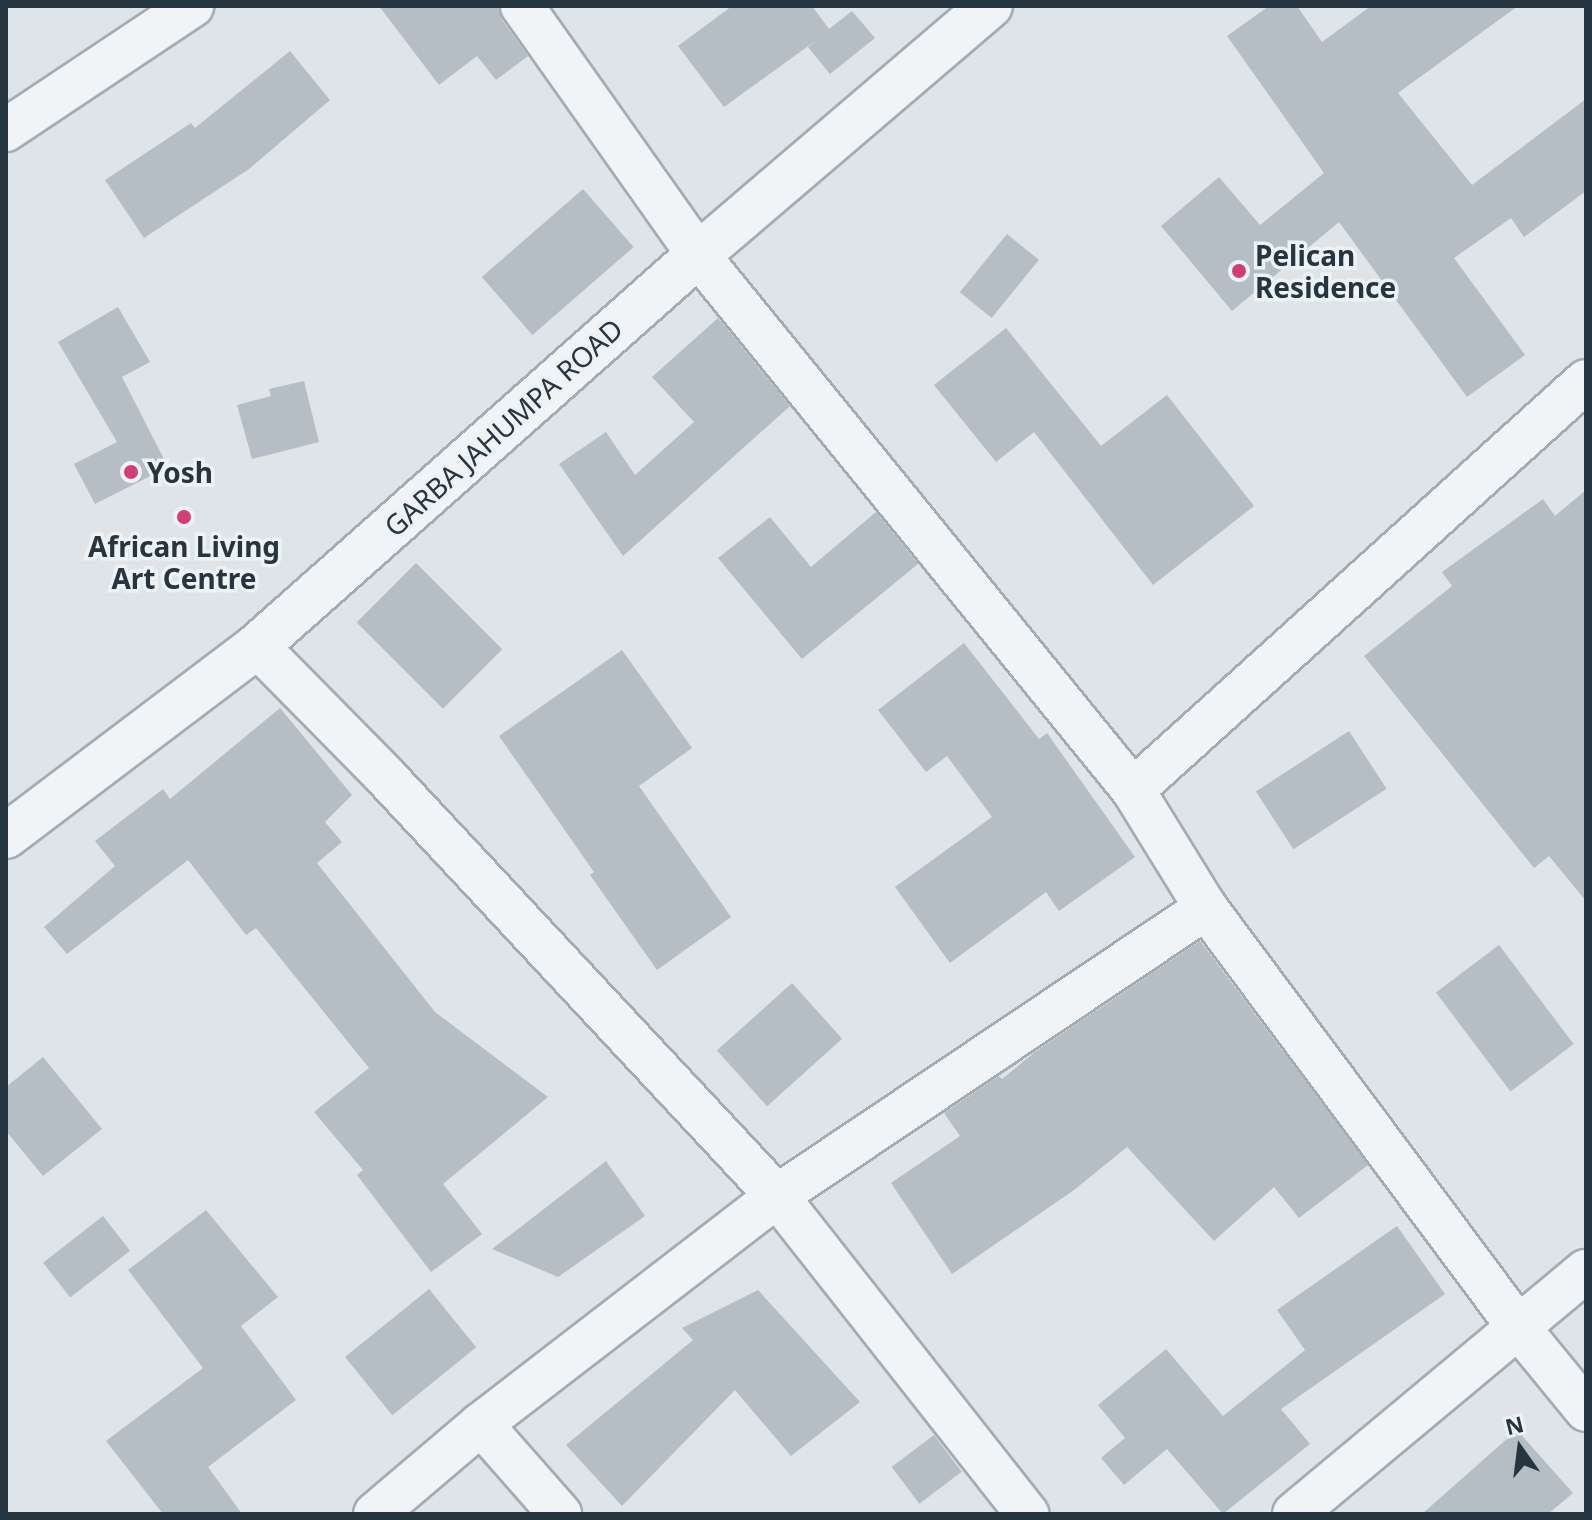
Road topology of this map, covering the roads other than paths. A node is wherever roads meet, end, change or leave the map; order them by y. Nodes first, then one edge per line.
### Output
1 (192, 6) edge
2 (522, 6) edge
3 (990, 6) edge
4 (6, 130) edge
5 (698, 255) junction
6 (1586, 381) edge
7 (257, 646) junction
8 (1133, 790) junction
9 (6, 836) edge
10 (1206, 908) junction
11 (777, 1196) junction
12 (1586, 1271) edge
13 (1519, 1328) junction
14 (1586, 1410) edge
15 (481, 1424) junction
16 (375, 1514) edge
17 (560, 1514) edge
18 (1027, 1514) edge
19 (1294, 1514) edge

1 - 4 street
2 - 5 street
3 - 5 street, GARBA JAHUMPA ROAD
5 - 7 street, GARBA JAHUMPA ROAD
5 - 8 street
6 - 8 street
7 - 9 street, GARBA JAHUMPA ROAD
7 - 11 street
8 - 10 street
10 - 11 street
10 - 13 street
11 - 15 street
11 - 18 street
12 - 13 street
13 - 14 street
13 - 19 street
15 - 16 street
15 - 17 street

